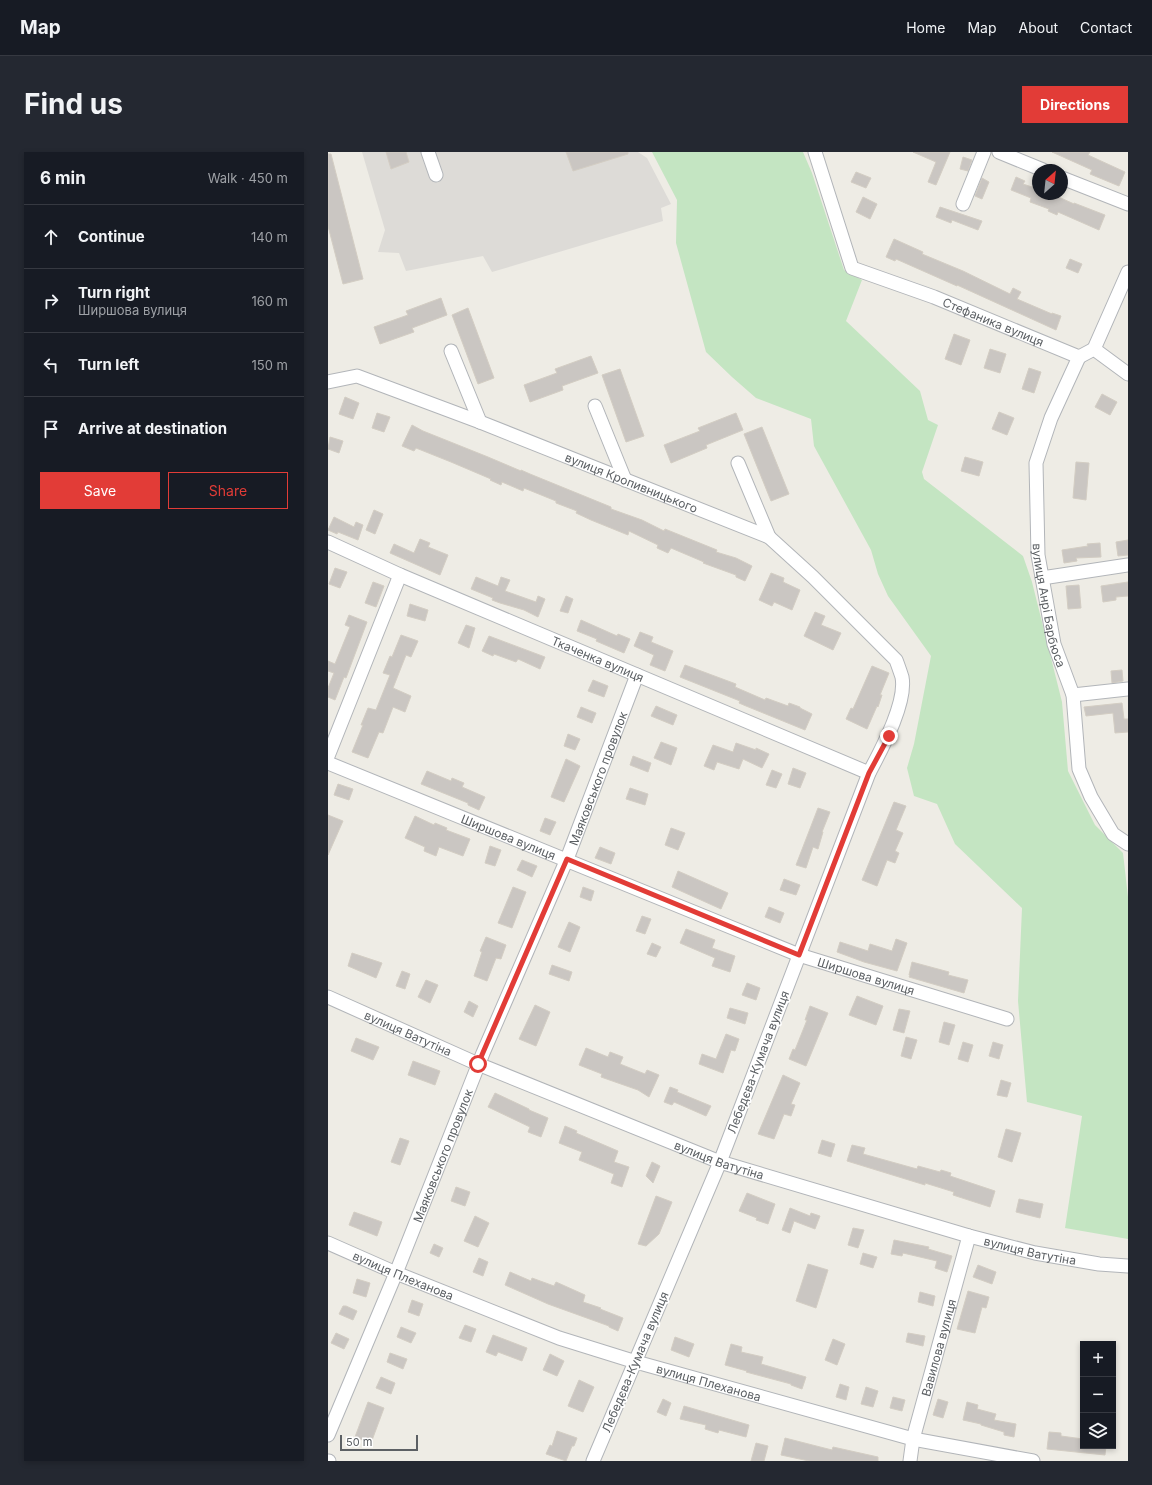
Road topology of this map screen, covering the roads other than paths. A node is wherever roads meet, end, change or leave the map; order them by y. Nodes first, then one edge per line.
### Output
1 (428, 152) edge
2 (984, 152) edge
3 (999, 152) edge
4 (816, 154) edge
5 (1032, 166) edge
6 (436, 175) dead end
7 (1068, 180) edge
8 (963, 204) dead end
9 (1128, 204) edge
10 (1127, 278) edge
11 (1094, 349) junction
12 (451, 351) dead end
13 (1079, 357) junction
14 (1128, 374) edge
15 (328, 382) edge
16 (595, 406) dead end
17 (480, 422) junction
18 (738, 463) dead end
19 (625, 480) junction
20 (769, 537) junction
21 (328, 542) edge
22 (1128, 565) edge
23 (400, 575) junction
24 (1042, 578) junction
25 (896, 660) joint
26 (638, 675) junction
27 (1128, 689) edge
28 (1073, 695) junction
29 (328, 756) edge
30 (328, 763) edge
31 (869, 773) junction
32 (1128, 844) edge
33 (567, 859) junction
34 (799, 955) junction
35 (328, 997) edge
36 (1007, 1019) dead end
37 (478, 1064) junction
38 (720, 1162) junction
39 (969, 1236) junction
40 (328, 1243) edge
41 (1128, 1266) edge
42 (396, 1273) junction
43 (636, 1362) junction
44 (328, 1436) edge
45 (913, 1439) junction
46 (594, 1461) edge
47 (910, 1461) edge
48 (1033, 1461) edge

1 - 6 street
2 - 8 street
3 - 5 street
4 - 13 street, Стефаника вулиця
7 - 9 street
10 - 11 street
11 - 13 street
11 - 14 street
12 - 17 street
13 - 24 street, вулиця Анрі Барбюса
15 - 17 street, вулиця Кропивницького
16 - 19 street
17 - 19 street, вулиця Кропивницького
18 - 20 street
19 - 20 street, вулиця Кропивницького
20 - 25 street, вулиця Кропивницького
21 - 23 street, Ткаченка вулиця
22 - 24 street
23 - 26 street, Ткаченка вулиця
23 - 29 street
24 - 28 street, вулиця Анрі Барбюса
25 - 31 street, Лебедєва-Кумача вулиця
26 - 31 street, Ткаченка вулиця
26 - 33 street, Маяковського провулок
27 - 28 street
28 - 32 street, вулиця Анрі Барбюса
30 - 33 street, Ширшова вулиця
31 - 34 street, Лебедєва-Кумача вулиця
33 - 34 street, Ширшова вулиця
33 - 37 street, Маяковського провулок
34 - 36 street, Ширшова вулиця
34 - 38 street, Лебедєва-Кумача вулиця
35 - 37 street, вулиця Ватутіна
37 - 38 street, вулиця Ватутіна
37 - 42 street, Маяковського провулок
38 - 39 street, вулиця Ватутіна
38 - 43 street, Лебедєва-Кумача вулиця
39 - 41 street, вулиця Ватутіна
39 - 45 street, Вавилова вулиця
40 - 42 street, вулиця Плеханова
42 - 43 street, вулиця Плеханова
42 - 44 street, Маяковського провулок
43 - 45 street, вулиця Плеханова
43 - 46 street, Лебедєва-Кумача вулиця
45 - 47 street, Вавилова вулиця
45 - 48 street, вулиця Плеханова

